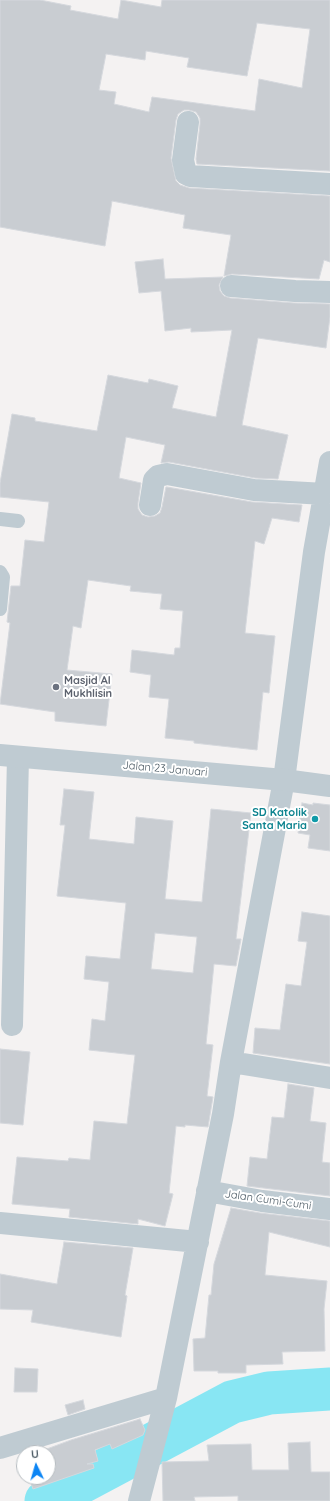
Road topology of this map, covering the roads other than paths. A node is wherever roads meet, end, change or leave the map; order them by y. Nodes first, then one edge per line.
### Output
1 (188, 122) dead end
2 (330, 184) edge
3 (231, 286) dead end
4 (330, 292) edge
5 (330, 462) edge
6 (325, 494) junction
7 (150, 506) dead end
8 (0, 519) edge
9 (18, 521) dead end
10 (322, 555) edge
11 (0, 572) edge
12 (0, 609) edge
13 (9, 756) edge
14 (284, 780) junction
15 (330, 786) edge
16 (12, 1026) dead end
17 (231, 1062) junction
18 (330, 1078) edge
19 (207, 1191) junction
20 (330, 1209) edge
21 (0, 1223) edge
22 (198, 1242) junction
23 (164, 1403) junction
24 (0, 1448) edge
25 (139, 1501) edge

1 - 2 street
3 - 4 street
5 - 6 street
6 - 7 street
6 - 10 street
8 - 9 lane
10 - 14 street
11 - 12 lane
13 - 14 street, Jalan 23 Januari
13 - 16 street
14 - 15 street, Jalan 23 Januari
14 - 17 street
17 - 18 street
17 - 19 street
19 - 20 street, Jalan Cumi-Cumi
19 - 22 street
21 - 22 street
22 - 23 street
23 - 24 street
23 - 25 street

